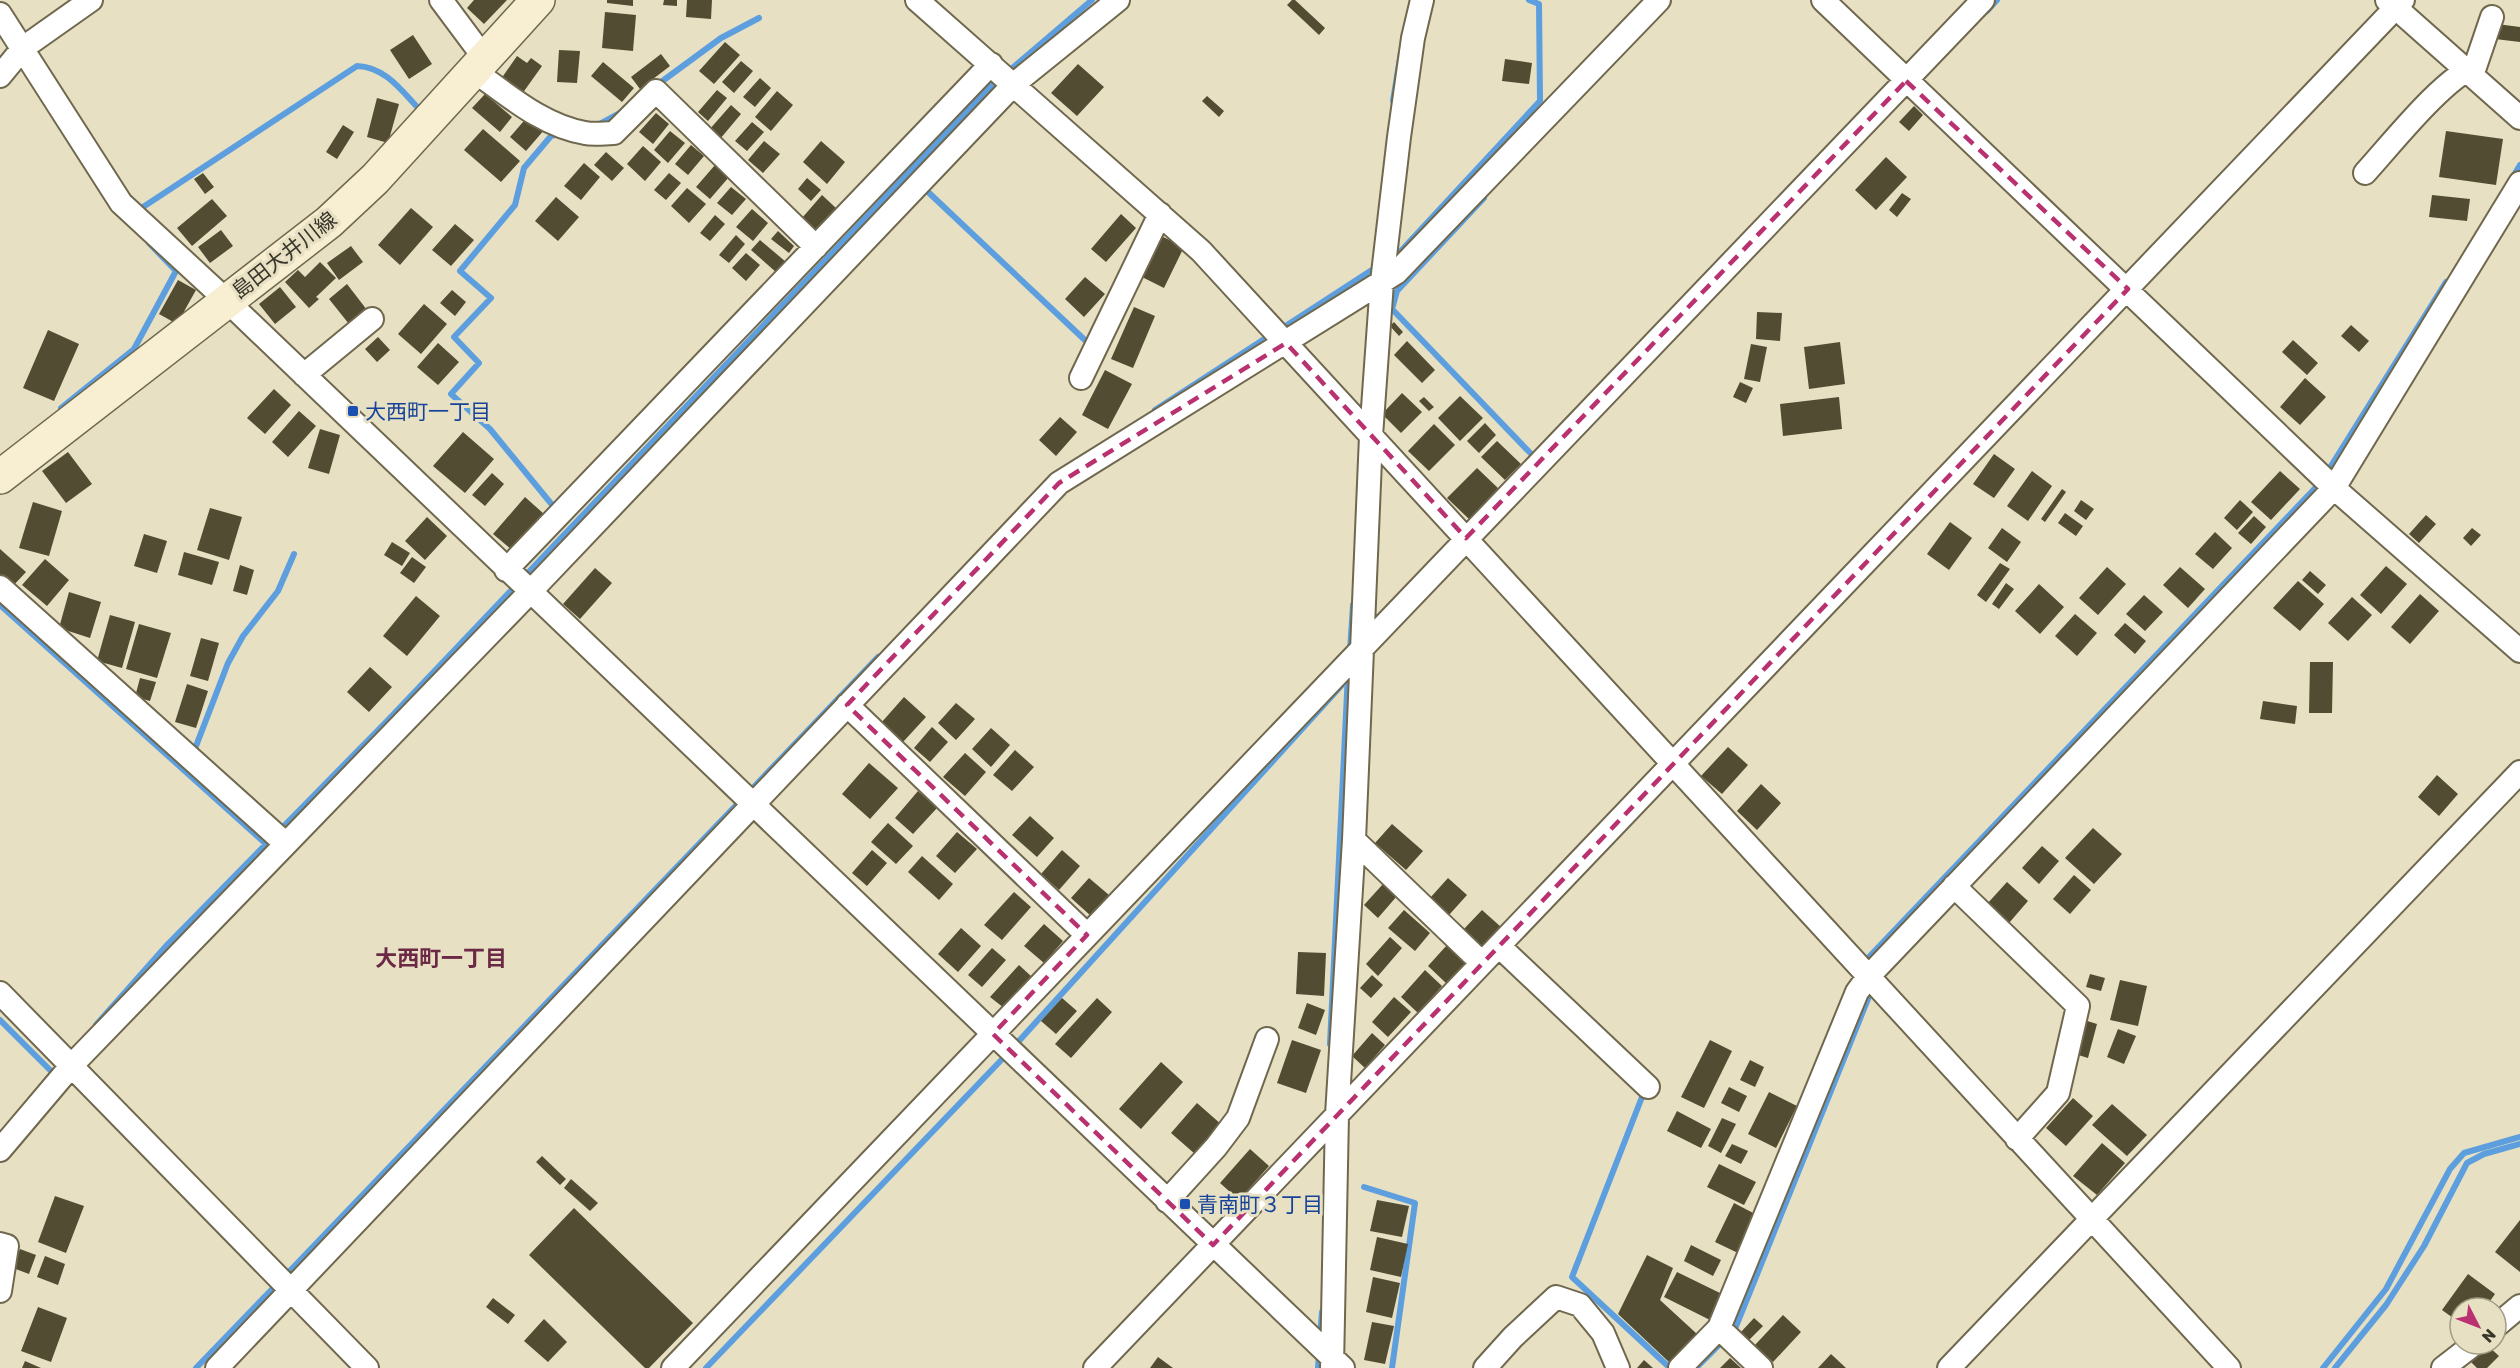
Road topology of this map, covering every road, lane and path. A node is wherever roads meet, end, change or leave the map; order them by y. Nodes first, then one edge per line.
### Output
1 (91, 0) edge
2 (441, 0) edge
3 (917, 0) edge
4 (1118, 0) edge
5 (1422, 0) edge
6 (1659, 0) edge
7 (1823, 0) edge
8 (1983, 0) edge
9 (537, 1) edge
10 (2395, 3) edge
11 (0, 14) edge
12 (2492, 17) dead end
13 (23, 48) junction
14 (992, 64) junction
15 (480, 65) junction
16 (2465, 70) junction
17 (0, 76) edge
18 (1906, 81) junction
19 (1014, 84) junction
20 (2520, 118) edge
21 (2365, 173) dead end
22 (2520, 183) edge
23 (1160, 214) junction
24 (816, 247) junction
25 (1382, 282) junction
26 (2128, 289) junction
27 (226, 300) junction
28 (372, 319) dead end
29 (1286, 343) junction
30 (304, 375) junction
31 (1081, 378) dead end
32 (1371, 436) junction
33 (0, 477) edge
34 (2334, 488) junction
35 (1466, 538) junction
36 (506, 570) junction
37 (0, 587) edge
38 (529, 592) junction
39 (1360, 649) junction
40 (2520, 651) edge
41 (847, 705) junction
42 (1673, 764) junction
43 (2520, 772) edge
44 (753, 803) junction
45 (1354, 840) junction
46 (286, 844) junction
47 (1954, 886) junction
48 (1087, 935) junction
49 (1499, 946) junction
50 (1482, 963) junction
51 (1868, 977) junction
52 (0, 993) edge
53 (993, 1034) junction
54 (1267, 1039) dead end
55 (72, 1065) junction
56 (1648, 1087) dead end
57 (1337, 1115) junction
58 (2017, 1140) junction
59 (0, 1150) edge
60 (1167, 1201) junction
61 (2091, 1220) junction
62 (0, 1244) edge
63 (1213, 1245) junction
64 (0, 1291) edge
65 (291, 1291) junction
66 (2520, 1306) edge
67 (2508, 1316) edge
68 (1719, 1328) junction
69 (2459, 1356) edge
70 (1336, 1365) edge
71 (217, 1368) edge
72 (367, 1368) edge
73 (673, 1368) edge
74 (1095, 1368) edge
75 (1485, 1368) edge
76 (1618, 1368) edge
77 (1680, 1368) edge
78 (1761, 1368) edge
79 (1949, 1368) edge
80 (2229, 1368) edge
81 (2444, 1368) edge

1 - 13 street
2 - 15 street
3 - 14 street
4 - 19 street
5 - 25 street
6 - 25 street
7 - 18 street
8 - 18 street
9 - 15 main road, 島田大井川線
10 - 16 street
10 - 26 street
11 - 13 street
12 - 16 street
13 - 17 street
13 - 27 street
14 - 19 street
14 - 24 street
15 - 24 street
15 - 27 main road, 島田大井川線
16 - 20 street
16 - 21 street
18 - 26 street
18 - 35 street
19 - 23 street
19 - 38 street
22 - 34 street
23 - 29 street
23 - 31 street
24 - 36 street
25 - 29 street
25 - 32 street
26 - 34 street
26 - 42 street
27 - 30 street
27 - 33 main road, 島田大井川線
28 - 30 street
29 - 32 street
29 - 41 street
30 - 36 street
32 - 35 street
32 - 39 street
34 - 40 street
34 - 47 street
35 - 39 street
35 - 42 street
36 - 38 street
37 - 46 street
38 - 44 street
38 - 46 street
39 - 45 street
39 - 48 street
41 - 44 street
41 - 48 street
42 - 49 street
42 - 51 street
43 - 61 street
44 - 53 street
44 - 65 street
45 - 50 street
45 - 57 street
46 - 55 street
47 - 51 street
47 - 58 street
48 - 53 street
49 - 50 street
49 - 56 street
50 - 57 street
51 - 58 street
51 - 68 street
52 - 55 street
53 - 60 street
53 - 73 street
54 - 60 street
55 - 59 street
55 - 65 street
57 - 63 street
57 - 70 street
58 - 61 street
60 - 63 street
61 - 79 street
61 - 80 street
62 - 64 street
63 - 70 street
63 - 74 street
65 - 71 street
65 - 72 street
66 - 67 street
68 - 77 street
68 - 78 street
69 - 81 street
75 - 76 street

